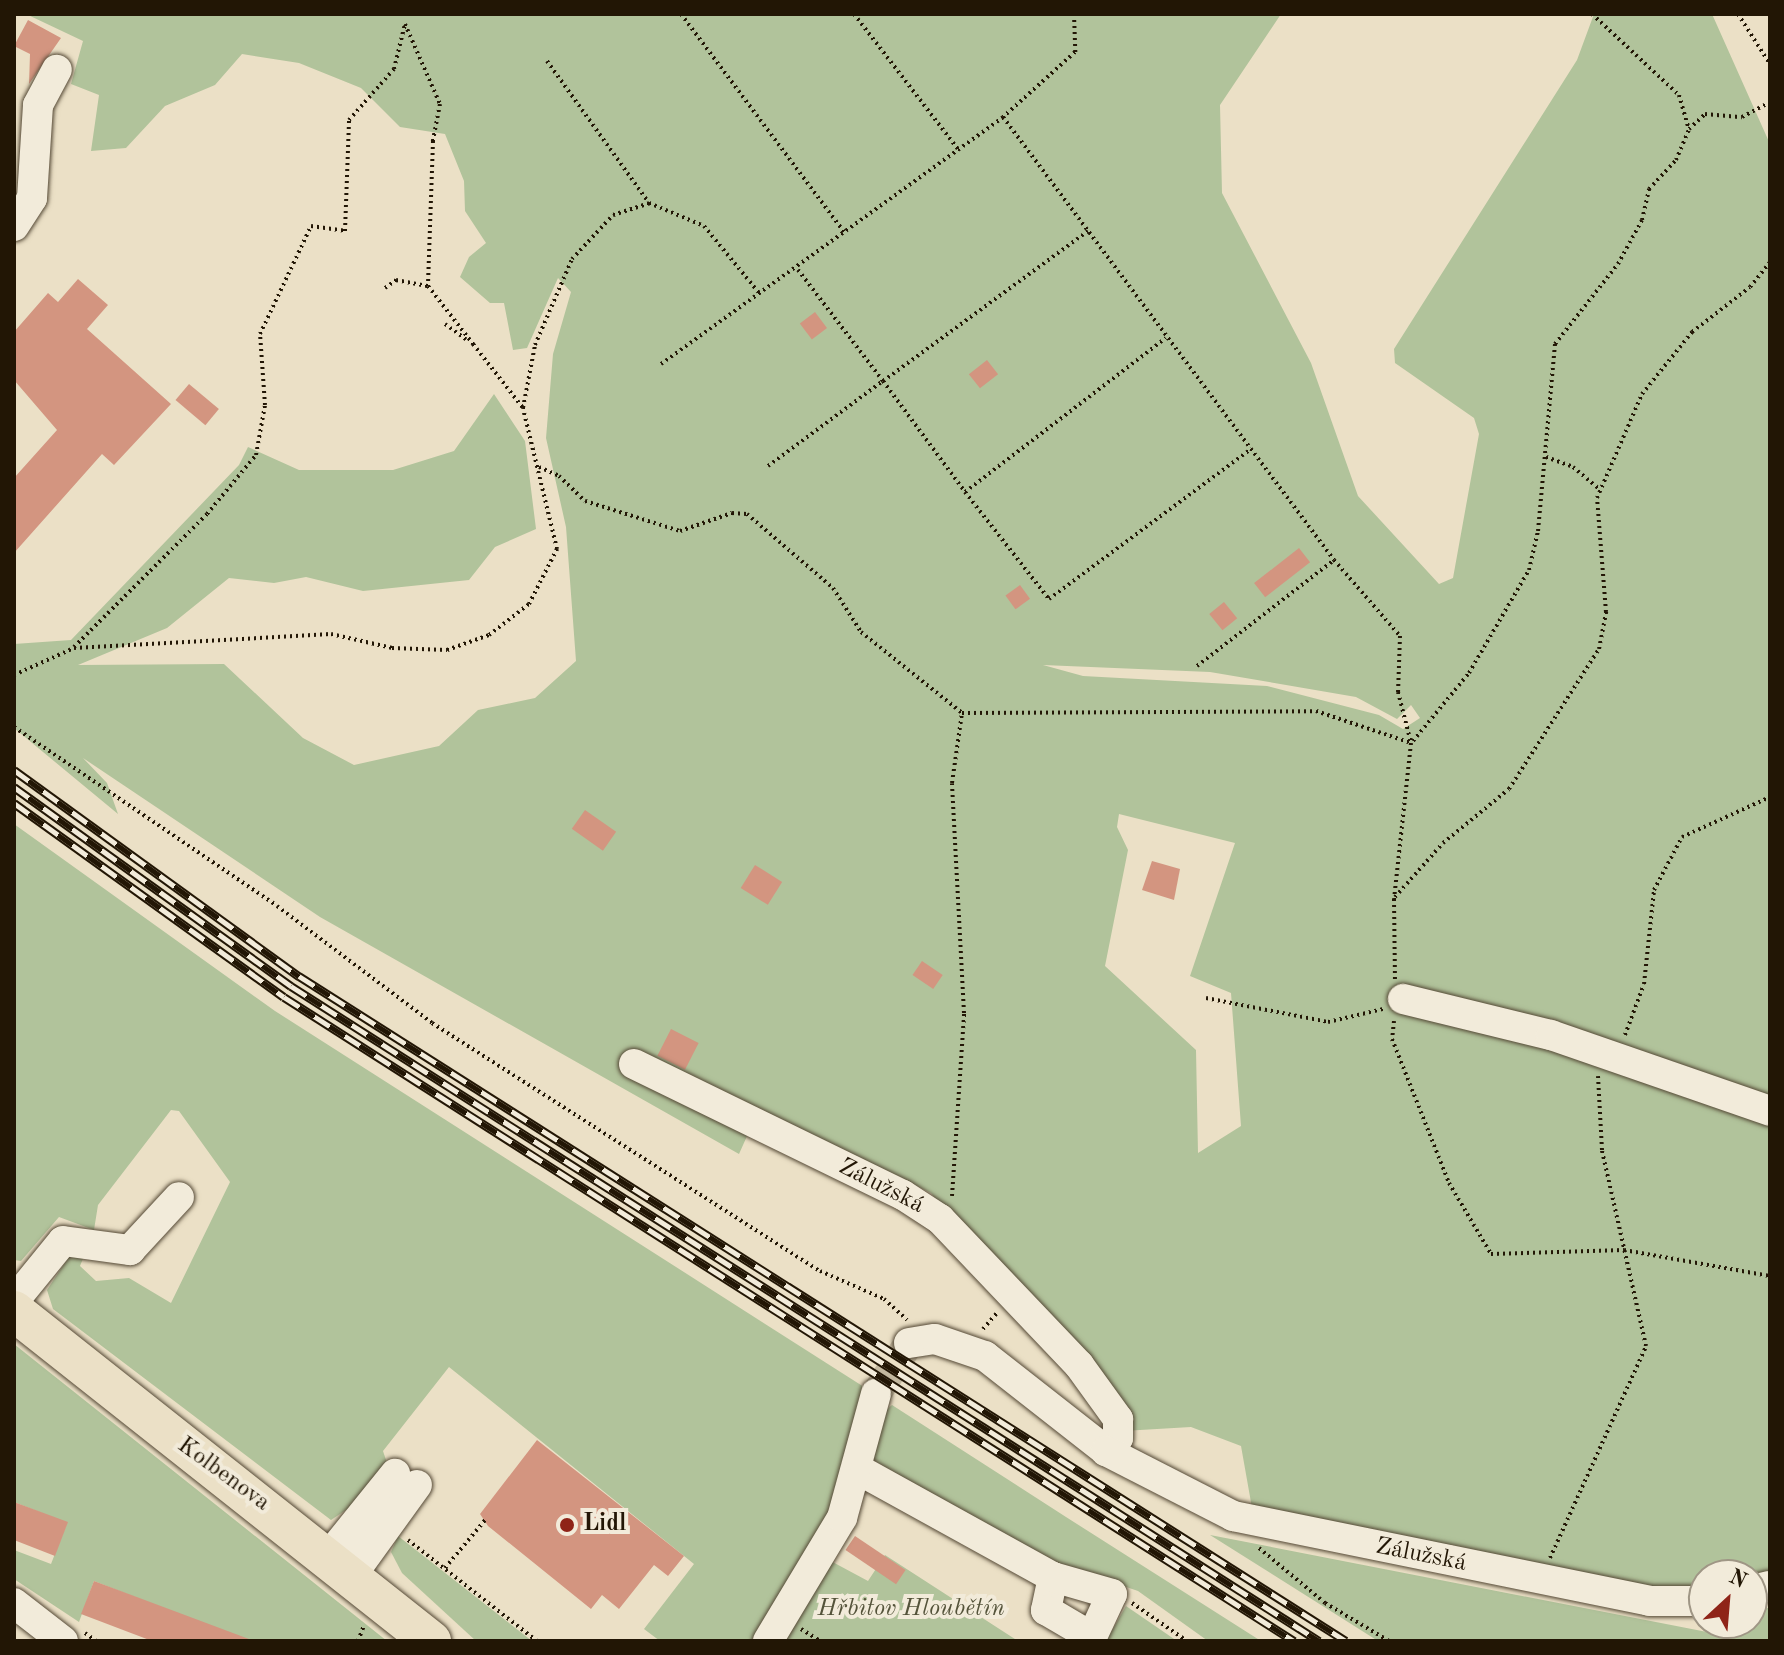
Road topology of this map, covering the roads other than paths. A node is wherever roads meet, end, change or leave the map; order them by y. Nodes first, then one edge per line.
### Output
1 (57, 70) dead end
2 (14, 226) edge
3 (1399, 1001) road end
4 (634, 1064) dead end
5 (1770, 1111) edge
6 (179, 1197) dead end
7 (14, 1301) edge
8 (14, 1311) edge
9 (914, 1340) road end
10 (876, 1394) tunnel mouth
11 (1106, 1451) junction
12 (859, 1470) junction
13 (406, 1480) dead end
14 (340, 1566) junction
15 (1053, 1577) junction
16 (1688, 1601) edge
17 (15, 1606) edge
18 (63, 1641) edge
19 (431, 1641) edge
20 (768, 1641) edge

1 - 2 street
3 - 5 street
4 - 11 street, Zálužská
6 - 7 street
8 - 14 main road, Kolbenova
9 - 11 street, Zálužská
10 - 12 street
11 - 16 street, Zálužská
12 - 15 street
12 - 20 street
13 - 14 street
14 - 19 main road, Kolbenova
15 - 15 street
17 - 18 street

